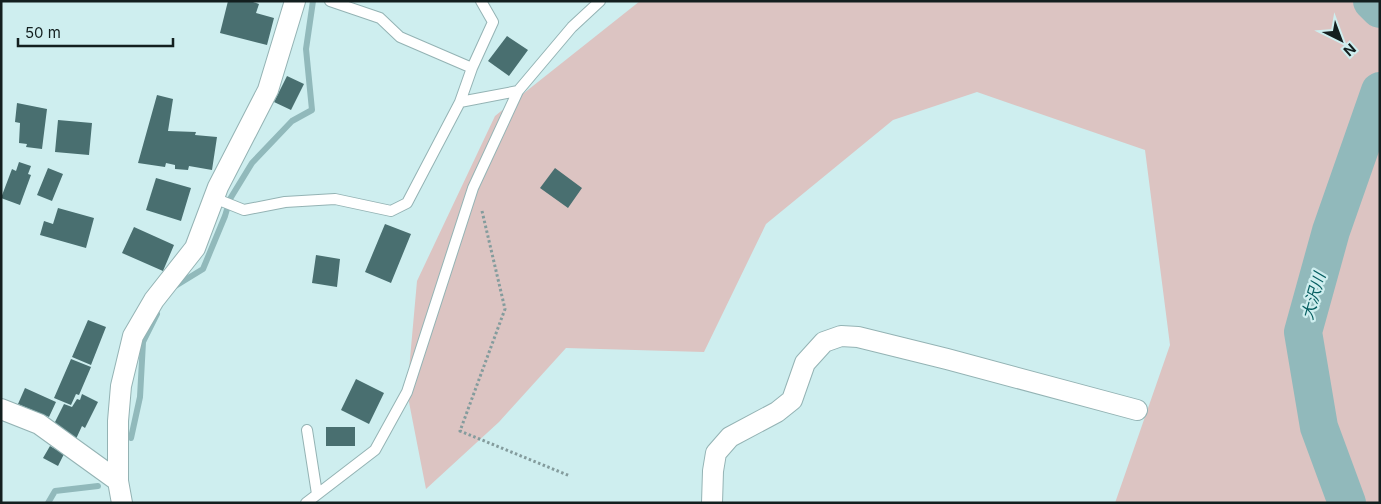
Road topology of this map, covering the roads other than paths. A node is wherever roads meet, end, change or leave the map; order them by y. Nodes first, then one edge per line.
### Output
1 (295, 1) edge
2 (330, 1) edge
3 (481, 1) edge
4 (600, 1) edge
5 (472, 68) junction
6 (518, 91) junction
7 (460, 102) junction
8 (214, 198) junction
9 (1, 409) edge
10 (1137, 410) dead end
11 (308, 430) dead end
12 (118, 481) junction
13 (317, 494) junction
14 (122, 503) edge
15 (306, 503) edge
16 (712, 503) edge

1 - 8 street
2 - 5 lane
3 - 5 lane
4 - 6 lane
5 - 7 lane
6 - 7 lane
6 - 13 lane
7 - 8 lane
8 - 12 street
9 - 12 street
10 - 16 street
11 - 13 lane
12 - 14 street
13 - 15 lane

